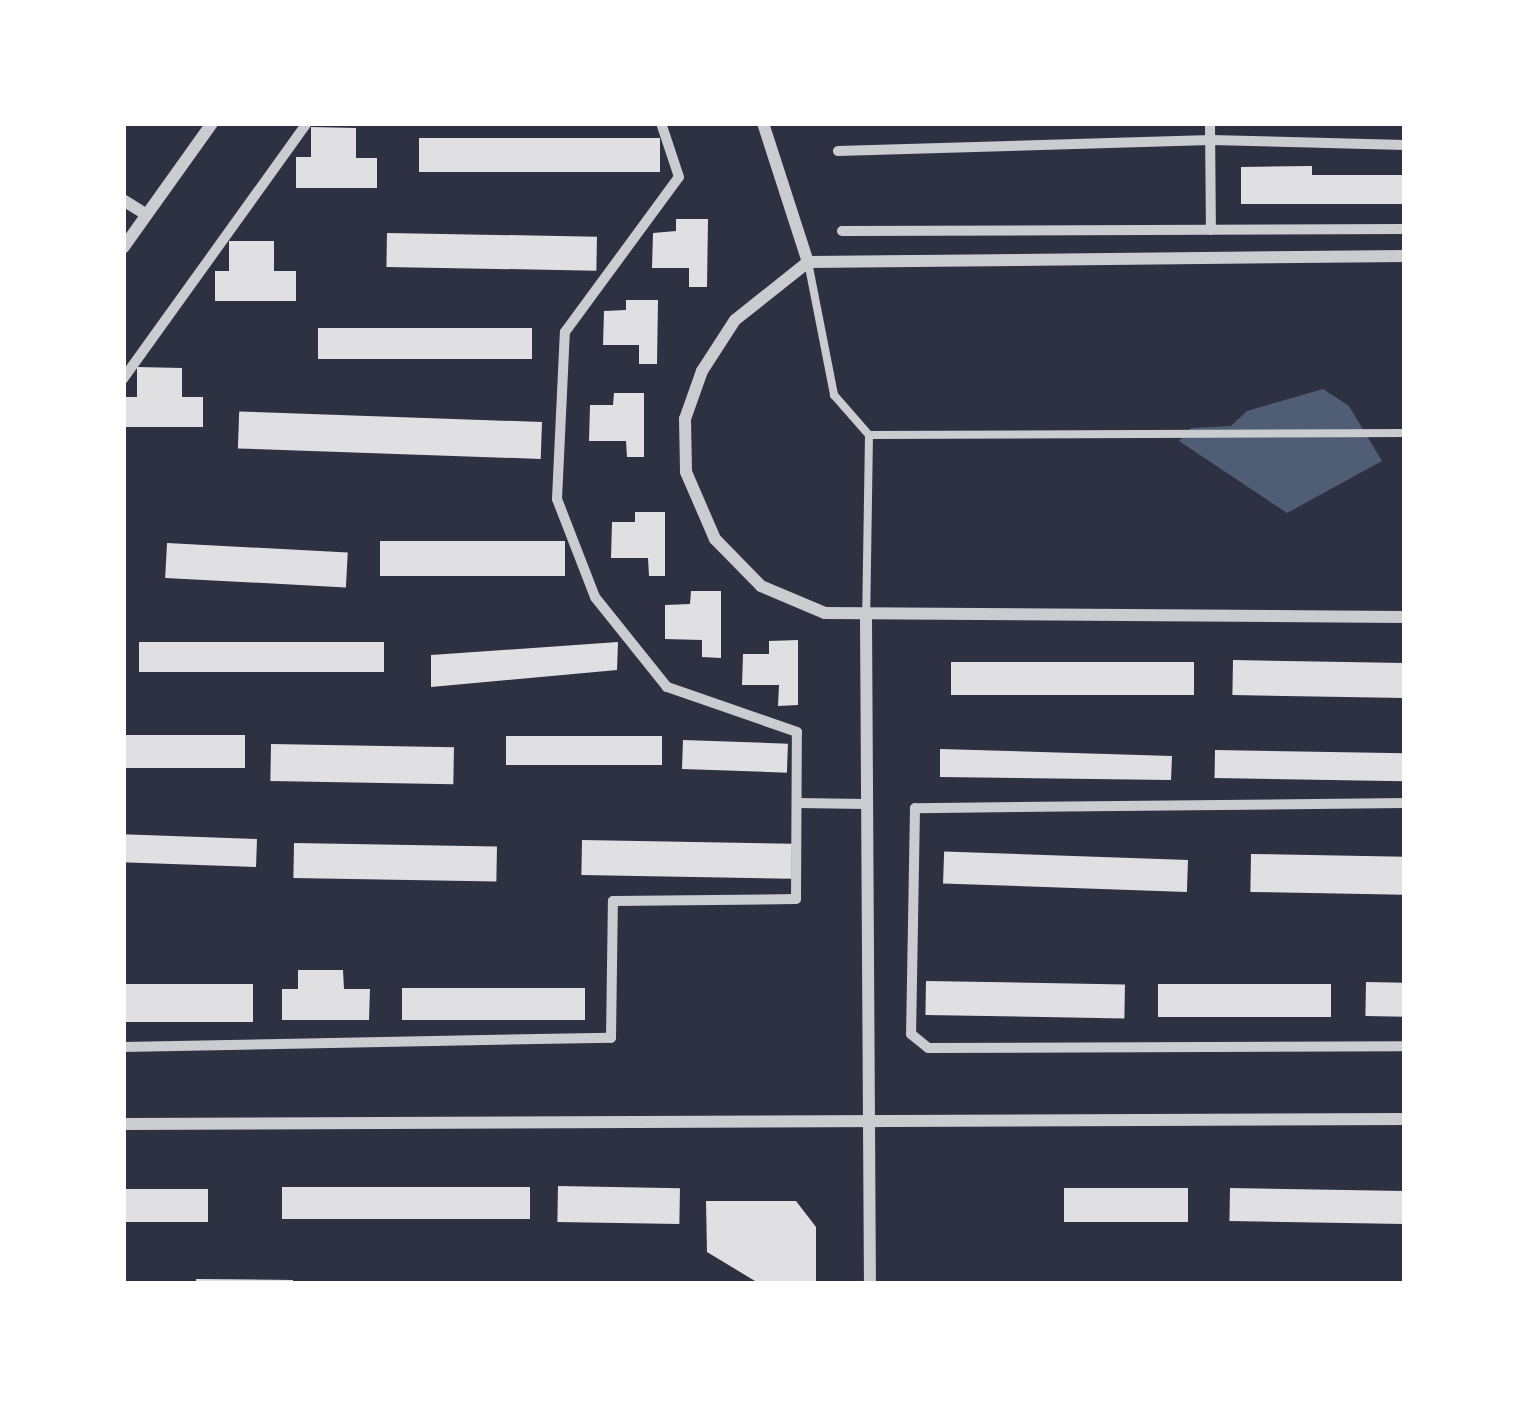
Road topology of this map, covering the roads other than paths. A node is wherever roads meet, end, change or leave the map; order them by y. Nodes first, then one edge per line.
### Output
1 (212, 123) edge
2 (308, 123) edge
3 (662, 123) edge
4 (763, 123) edge
5 (1210, 123) edge
6 (1211, 140) junction
7 (1405, 145) edge
8 (838, 151) dead end
9 (123, 200) edge
10 (145, 214) junction
11 (1405, 229) edge
12 (1211, 230) junction
13 (842, 231) dead end
14 (123, 248) edge
15 (1405, 256) edge
16 (808, 262) junction
17 (123, 379) edge
18 (1405, 433) edge
19 (869, 435) junction
20 (1405, 617) edge
21 (866, 619) junction
22 (798, 803) junction
23 (1405, 803) edge
24 (865, 804) junction
25 (1405, 1046) edge
26 (123, 1047) edge
27 (1405, 1119) edge
28 (868, 1120) junction
29 (123, 1124) edge
30 (869, 1284) edge

1 - 10 street
2 - 17 street
3 - 22 street
4 - 16 street
5 - 6 street
6 - 7 street
6 - 8 street
6 - 12 street
9 - 10 street
10 - 14 street
11 - 12 street
12 - 13 street
15 - 16 street
16 - 19 street
16 - 21 street
18 - 19 street
19 - 21 street
20 - 21 street
21 - 24 street
22 - 24 street
22 - 26 street
23 - 25 street
24 - 28 street
27 - 28 street
28 - 29 street
28 - 30 street

